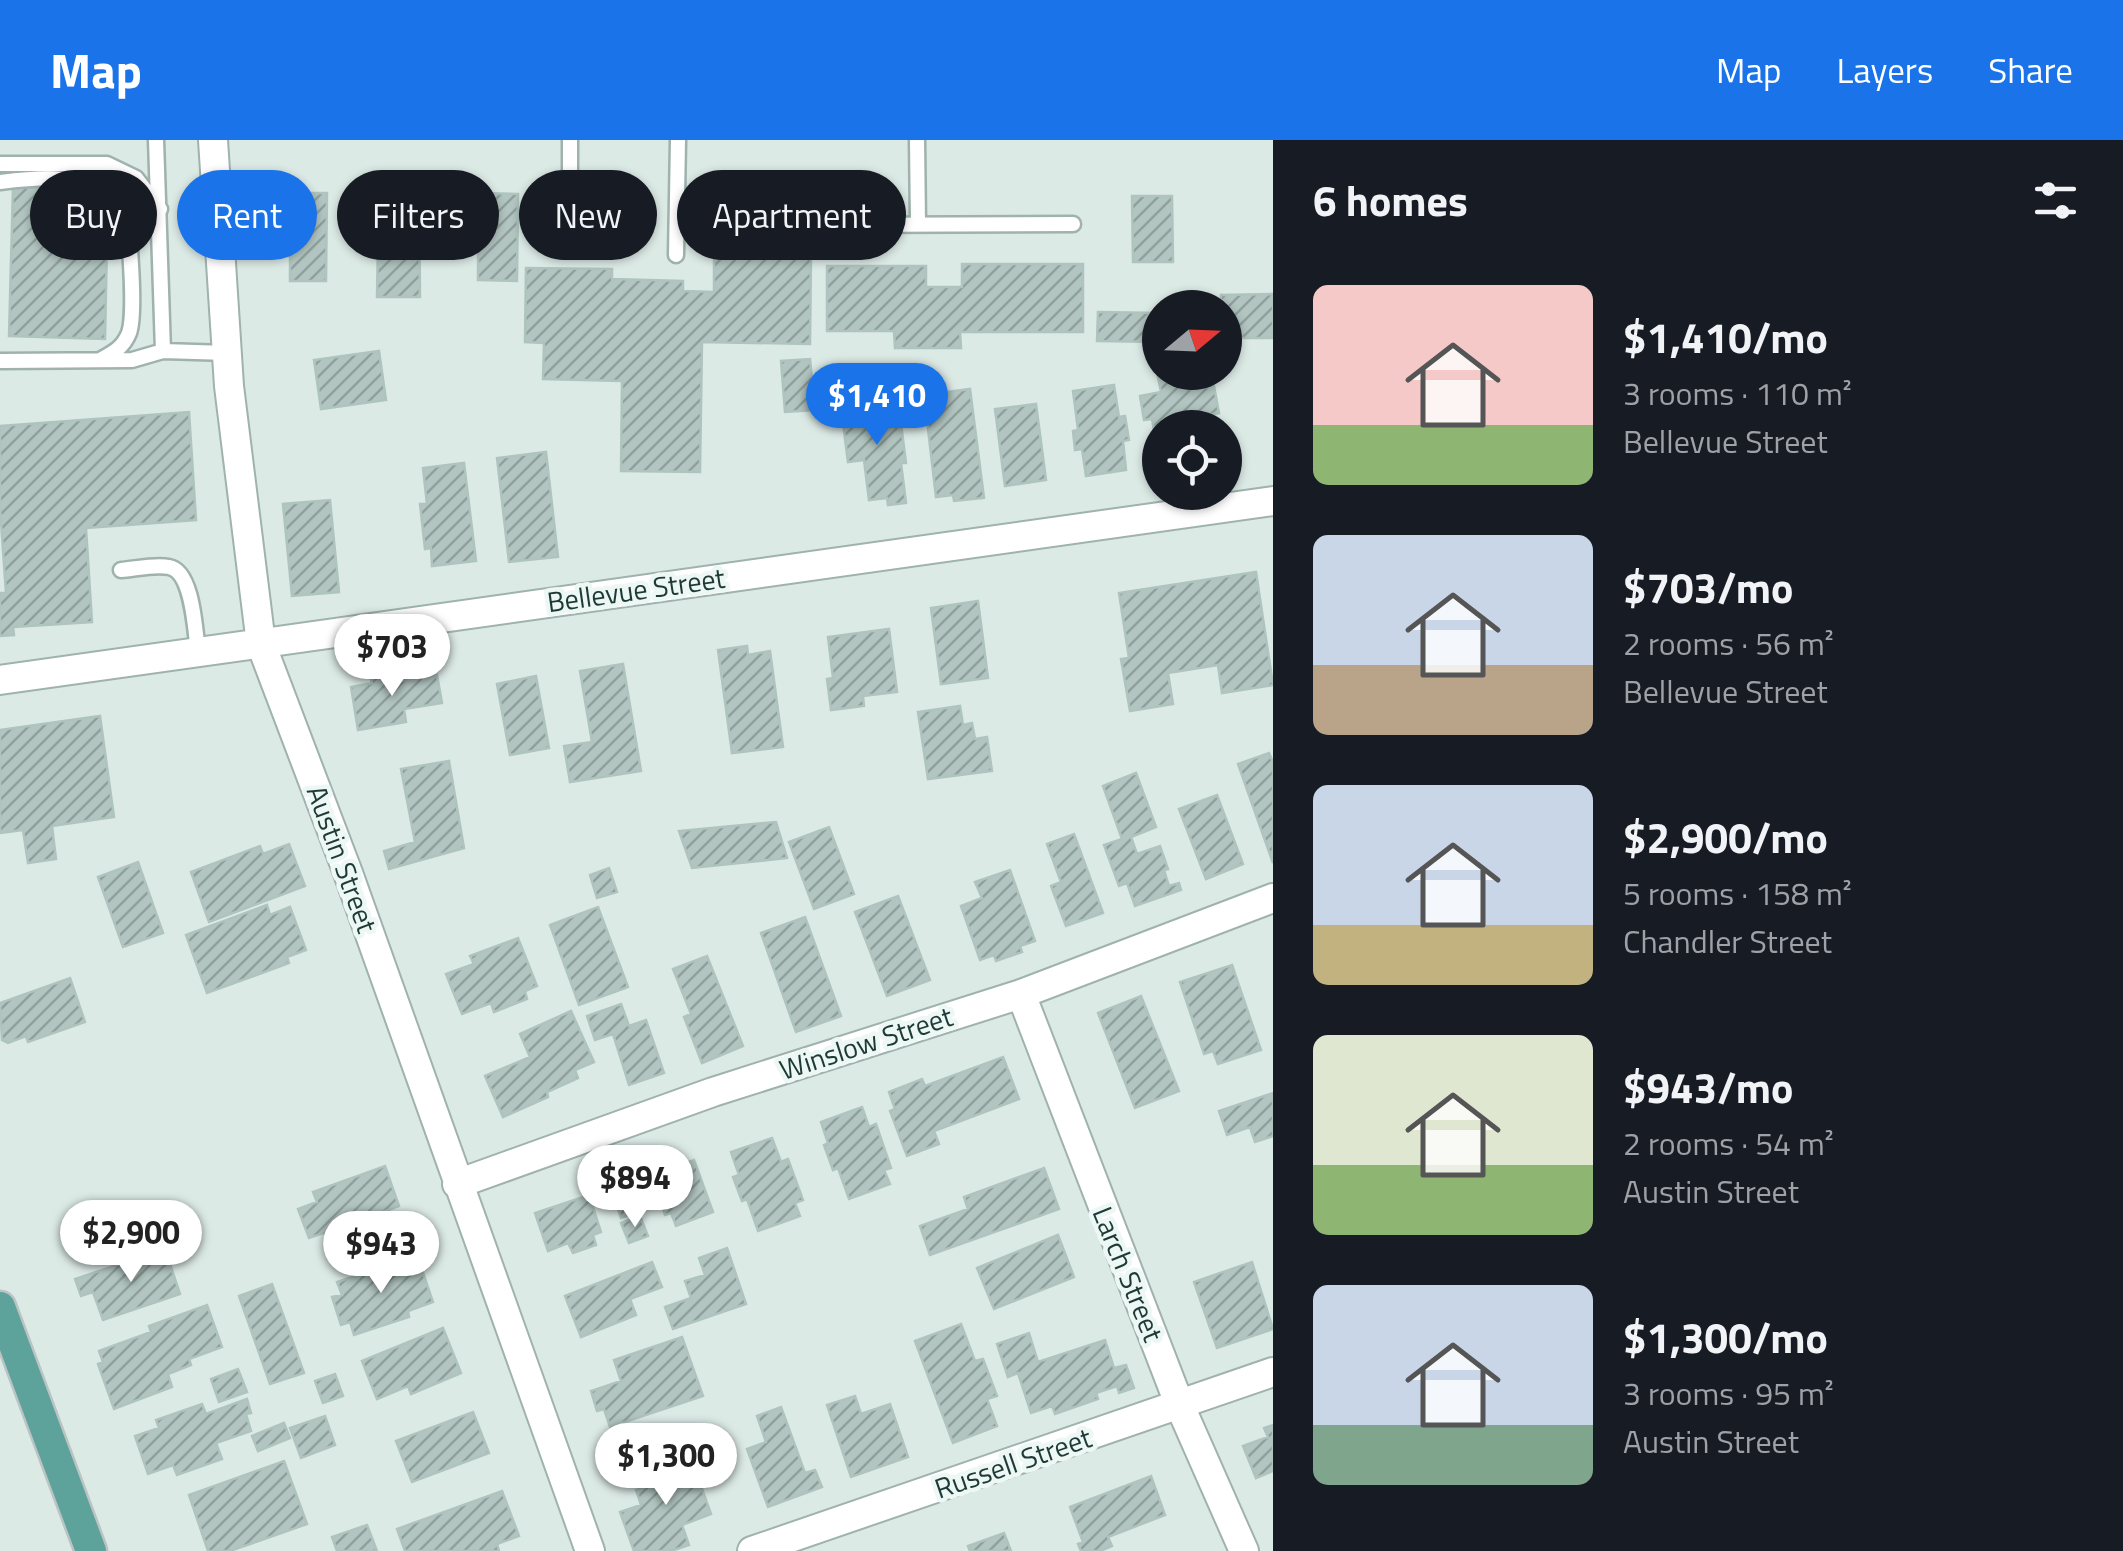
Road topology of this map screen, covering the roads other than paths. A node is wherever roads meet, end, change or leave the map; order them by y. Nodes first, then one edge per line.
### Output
1 (156, 140) edge
2 (212, 140) edge
3 (570, 140) edge
4 (678, 140) edge
5 (917, 140) edge
6 (0, 164) edge
7 (570, 170) edge
8 (0, 182) edge
9 (160, 210) junction
10 (906, 224) edge
11 (918, 224) junction
12 (1073, 224) dead end
13 (676, 255) dead end
14 (164, 351) junction
15 (228, 352) junction
16 (100, 360) junction
17 (0, 362) edge
18 (1273, 501) edge
19 (121, 570) dead end
20 (261, 644) junction
21 (198, 652) junction
22 (0, 680) edge
23 (1273, 898) edge
24 (1021, 994) junction
25 (457, 1184) junction
26 (0, 1307) edge
27 (1273, 1372) edge
28 (1180, 1406) junction
29 (91, 1551) edge
30 (590, 1551) edge
31 (752, 1551) edge
32 (1244, 1551) edge

1 - 9 lane
2 - 15 street, Austin Street
3 - 7 lane
4 - 13 lane
5 - 11 lane
6 - 9 lane
8 - 16 lane
9 - 14 lane
10 - 11 lane
11 - 12 lane
14 - 15 lane
14 - 16 lane
15 - 20 street, Austin Street
16 - 17 lane
18 - 20 street, Bellevue Street
19 - 21 lane
20 - 21 street, Bellevue Street
20 - 25 street, Austin Street
21 - 22 street, Bellevue Street
23 - 24 street, Winslow Street
24 - 25 street, Winslow Street
24 - 28 street, Larch Street
25 - 30 street, Austin Street
26 - 29 main road
27 - 28 street, Russell Street
28 - 31 street, Russell Street
28 - 32 street, Larch Street

